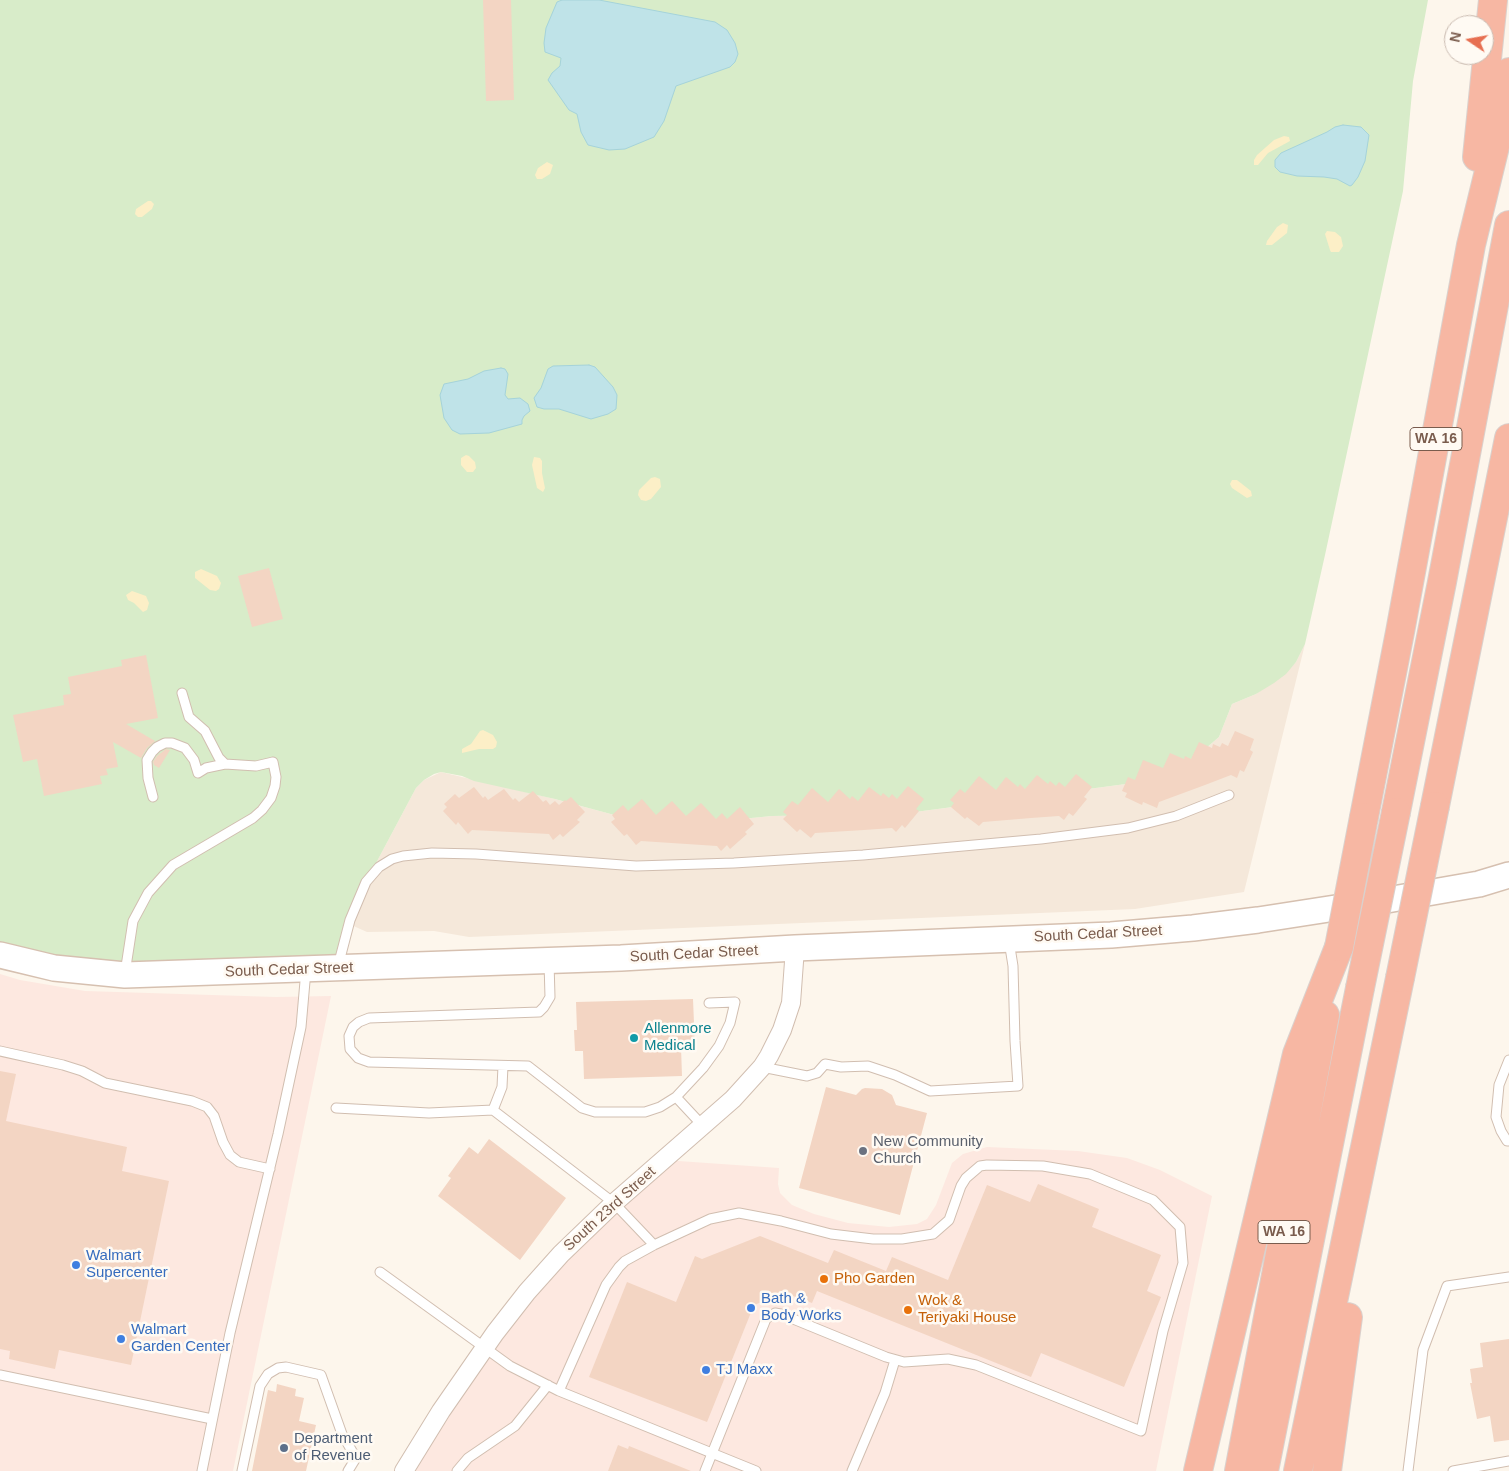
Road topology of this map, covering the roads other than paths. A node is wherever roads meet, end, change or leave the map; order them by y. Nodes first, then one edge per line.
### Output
1 (1493, 0) edge
2 (1509, 72) edge
3 (1509, 224) edge
4 (1471, 245) junction
5 (1509, 438) edge
6 (182, 693) dead end
7 (225, 764) junction
8 (1229, 795) dead end
9 (152, 797) dead end
10 (1509, 875) edge
11 (1009, 939) junction
12 (795, 948) junction
13 (0, 955) edge
14 (549, 959) junction
15 (306, 969) junction
16 (338, 969) junction
17 (125, 976) junction
18 (1324, 996) junction
19 (709, 1003) dead end
20 (0, 1051) edge
21 (1509, 1060) edge
22 (504, 1066) junction
23 (762, 1067) junction
24 (676, 1097) junction
25 (336, 1108) dead end
26 (493, 1110) junction
27 (703, 1126) junction
28 (1508, 1141) edge
29 (270, 1169) junction
30 (614, 1203) junction
31 (1349, 1226) junction
32 (654, 1245) junction
33 (380, 1272) dead end
34 (1509, 1277) edge
35 (485, 1347) junction
36 (895, 1360) junction
37 (0, 1375) edge
38 (548, 1385) junction
39 (560, 1390) junction
40 (212, 1419) junction
41 (713, 1454) junction
42 (1509, 1461) edge
43 (202, 1471) edge
44 (242, 1471) edge
45 (348, 1471) edge
46 (404, 1471) edge
47 (457, 1471) edge
48 (705, 1471) edge
49 (756, 1471) edge
50 (852, 1471) edge
51 (1198, 1471) edge
52 (1238, 1471) edge
53 (1264, 1471) edge
54 (1298, 1471) edge
55 (1327, 1471) edge
56 (1408, 1471) edge
57 (1452, 1471) edge

1 - 4 highway
2 - 4 highway, WA 16
3 - 53 highway, bridge
4 - 18 highway, WA 16, bridge
5 - 31 highway, bridge
6 - 7 lane
7 - 9 lane
7 - 17 lane
8 - 16 lane
10 - 11 main road, South Cedar Street
11 - 12 main road, South Cedar Street
11 - 23 lane
12 - 14 main road, South Cedar Street
12 - 23 street, South 23rd Street
13 - 17 main road, South Cedar Street
14 - 16 main road, South Cedar Street
14 - 22 lane
15 - 16 main road, South Cedar Street
15 - 17 main road, South Cedar Street
15 - 29 lane
18 - 51 highway
18 - 52 highway, WA 16
19 - 24 lane
20 - 29 lane
21 - 28 lane
22 - 24 lane
22 - 26 lane
23 - 27 street, South 23rd Street
24 - 27 lane
25 - 26 lane
26 - 30 lane
27 - 30 street, South 23rd Street
29 - 40 lane
30 - 32 lane
30 - 35 street, South 23rd Street
31 - 54 highway
31 - 55 highway
32 - 36 lane
32 - 39 lane
33 - 35 lane
34 - 56 lane
35 - 38 lane
35 - 46 street, South 23rd Street
36 - 41 lane
36 - 50 lane
37 - 40 lane
38 - 39 lane
38 - 47 lane
39 - 41 lane
40 - 43 lane
41 - 48 lane
41 - 49 lane
42 - 57 lane
44 - 45 lane

